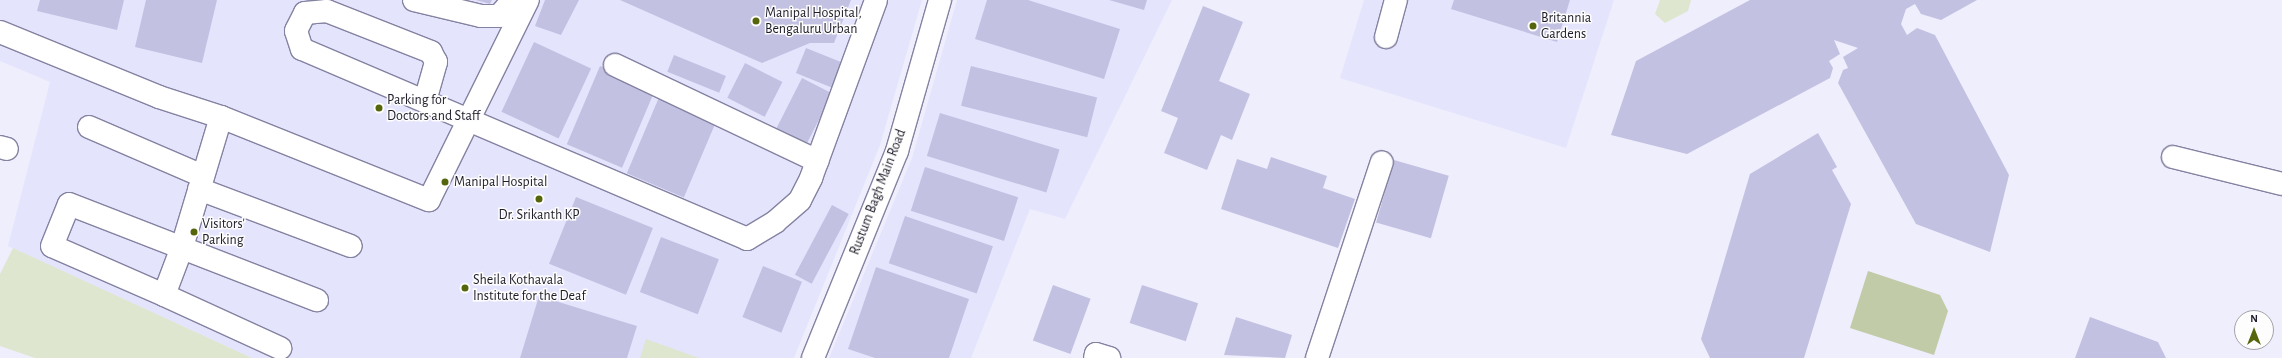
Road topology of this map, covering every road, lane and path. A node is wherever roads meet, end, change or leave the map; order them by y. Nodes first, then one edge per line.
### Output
1 (414, 0) edge
2 (513, 0) edge
3 (528, 0) edge
4 (876, 0) edge
5 (940, 0) edge
6 (1396, 0) edge
7 (0, 32) edge
8 (1386, 37) dead end
9 (615, 65) dead end
10 (425, 101) junction
11 (221, 117) junction
12 (469, 119) junction
13 (89, 127) dead end
14 (2173, 157) dead end
15 (817, 161) junction
16 (1382, 162) dead end
17 (201, 182) junction
18 (2282, 184) edge
19 (351, 246) dead end
20 (181, 250) junction
21 (164, 295) junction
22 (317, 300) dead end
23 (280, 348) dead end
24 (813, 358) edge
25 (1095, 358) edge
26 (1109, 358) edge
27 (1316, 358) edge

1 - 2 street
3 - 12 street
4 - 15 street
5 - 24 street, Rustum Bagh Main Road
6 - 8 street
7 - 11 street
9 - 15 street
10 - 10 street
10 - 12 street
11 - 12 street
11 - 17 street
12 - 15 street
13 - 17 street
14 - 18 street
16 - 27 street
17 - 19 street
17 - 20 street
20 - 21 street
20 - 21 street
20 - 22 street
21 - 23 street
25 - 26 street

